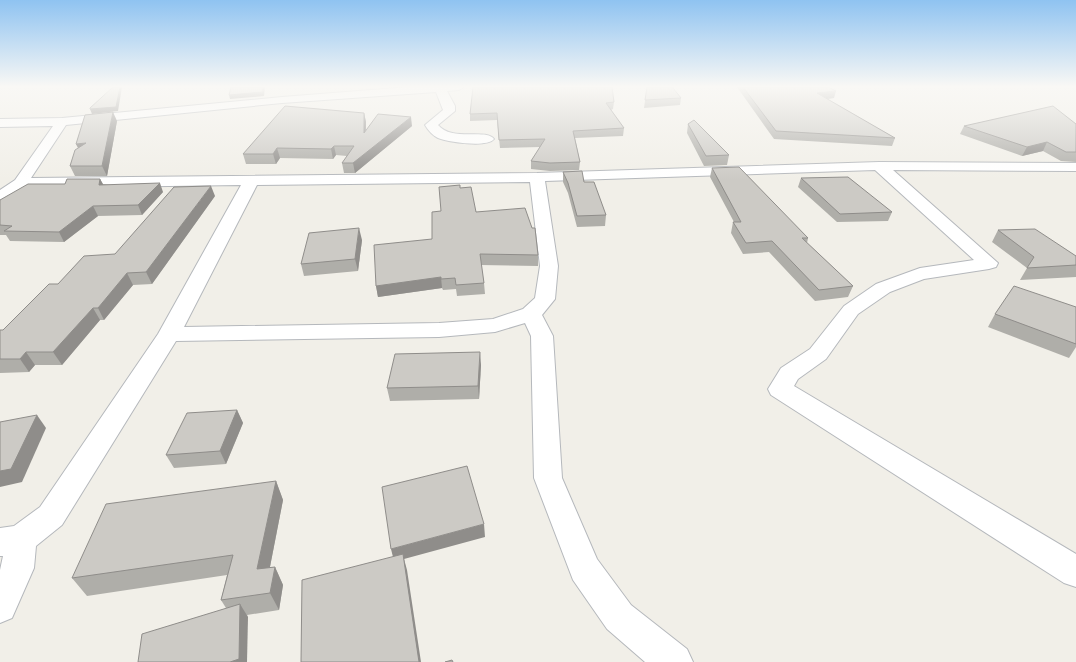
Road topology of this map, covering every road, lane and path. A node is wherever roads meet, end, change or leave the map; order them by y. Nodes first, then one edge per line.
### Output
1 (103, 118) edge
2 (441, 118) edge
3 (62, 122) junction
4 (0, 123) edge
5 (487, 139) dead end
6 (879, 166) junction
7 (1076, 167) edge
8 (537, 177) junction
9 (252, 179) junction
10 (20, 183) junction
11 (0, 197) edge
12 (536, 325) junction
13 (169, 334) junction
14 (10, 541) edge
15 (1076, 572) edge
16 (0, 606) edge
17 (674, 662) edge

1 - 3 street
2 - 5 street
3 - 4 street
3 - 10 street
6 - 7 street
6 - 8 street
6 - 15 street
8 - 9 street
8 - 12 street
9 - 10 street
9 - 13 street
10 - 11 street
12 - 13 street
12 - 17 street
13 - 14 street
14 - 16 street

